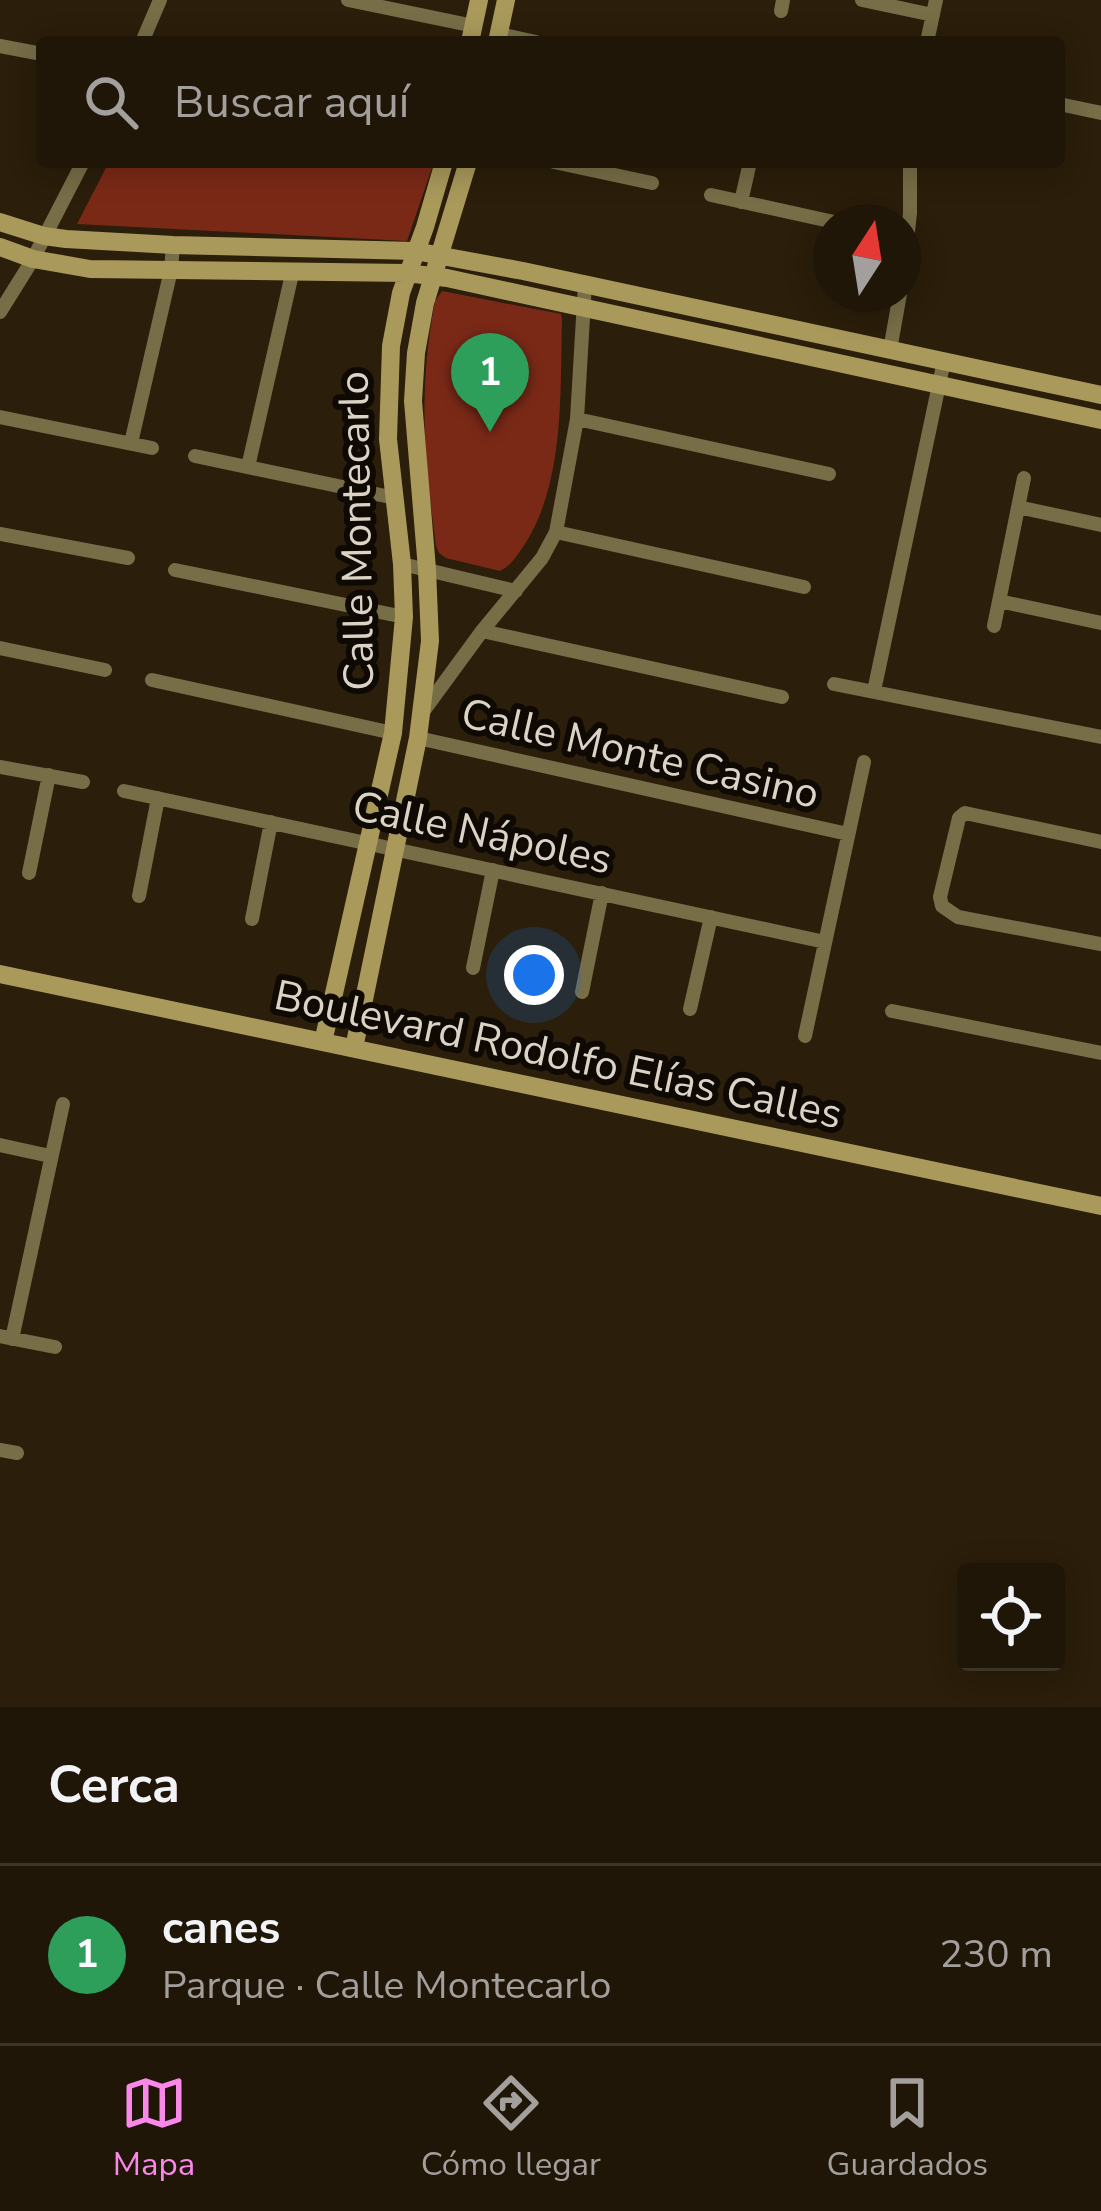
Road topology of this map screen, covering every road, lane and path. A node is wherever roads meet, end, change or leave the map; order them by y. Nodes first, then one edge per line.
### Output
1 (160, 0) edge
2 (348, 0) edge
3 (479, 0) edge
4 (506, 0) edge
5 (862, 0) edge
6 (934, 8) edge
7 (472, 34) edge
8 (145, 36) edge
9 (498, 36) edge
10 (0, 46) edge
11 (36, 53) edge
12 (1065, 105) edge
13 (1101, 113) edge
14 (80, 168) edge
15 (441, 168) edge
16 (466, 168) edge
17 (582, 168) edge
18 (749, 168) edge
19 (910, 168) edge
20 (652, 183) dead end
21 (710, 195) dead end
22 (741, 202) junction
23 (907, 204) edge
24 (813, 217) edge
25 (0, 222) edge
26 (44, 236) junction
27 (173, 245) junction
28 (0, 247) edge
29 (415, 251) junction
30 (440, 255) junction
31 (33, 259) junction
32 (171, 270) junction
33 (407, 273) junction
34 (292, 274) junction
35 (433, 276) junction
36 (585, 284) junction
37 (583, 305) junction
38 (0, 312) edge
39 (897, 312) edge
40 (890, 350) junction
41 (944, 361) junction
42 (939, 386) junction
43 (1101, 394) edge
44 (0, 417) edge
45 (577, 418) junction
46 (1101, 420) edge
47 (131, 443) junction
48 (152, 448) dead end
49 (194, 456) dead end
50 (248, 467) junction
51 (829, 474) dead end
52 (1024, 478) dead end
53 (395, 498) junction
54 (1018, 507) junction
55 (1101, 525) edge
56 (556, 532) junction
57 (0, 533) edge
58 (128, 558) dead end
59 (402, 564) junction
60 (175, 569) dead end
61 (427, 569) junction
62 (804, 587) dead end
63 (516, 592) junction
64 (999, 601) junction
65 (404, 617) junction
66 (1101, 623) edge
67 (994, 626) dead end
68 (482, 631) junction
69 (0, 648) edge
70 (105, 670) dead end
71 (152, 680) dead end
72 (834, 683) dead end
73 (874, 691) junction
74 (782, 697) dead end
75 (422, 713) junction
76 (393, 733) junction
77 (1101, 736) edge
78 (418, 738) junction
79 (865, 762) dead end
80 (0, 766) edge
81 (49, 775) junction
82 (82, 782) dead end
83 (124, 791) dead end
84 (158, 798) junction
85 (272, 822) junction
86 (848, 834) junction
87 (369, 842) junction
88 (1101, 842) edge
89 (396, 849) junction
90 (493, 870) junction
91 (29, 873) dead end
92 (602, 893) junction
93 (139, 896) dead end
94 (711, 917) junction
95 (252, 919) dead end
96 (825, 942) junction
97 (1101, 944) edge
98 (472, 968) dead end
99 (0, 974) edge
100 (582, 992) dead end
101 (690, 1010) dead end
102 (892, 1011) dead end
103 (806, 1036) dead end
104 (323, 1042) junction
105 (354, 1048) junction
106 (1101, 1053) edge
107 (63, 1104) dead end
108 (0, 1145) edge
109 (50, 1156) junction
110 (1101, 1206) edge
111 (6, 1337) edge
112 (55, 1347) dead end
113 (0, 1450) edge
114 (17, 1453) dead end

1 - 8 street
2 - 7 street
3 - 7 street
4 - 9 street
5 - 6 street
10 - 11 street
12 - 13 street
14 - 26 street
15 - 29 street, Calle Montecarlo
16 - 30 street, Calle Montecarlo
17 - 20 street
18 - 22 street
19 - 23 street
21 - 22 street
22 - 24 street
25 - 26 street
26 - 27 street
26 - 31 street
27 - 29 street
27 - 32 street
28 - 31 street
29 - 30 street
29 - 33 street, Calle Montecarlo
30 - 35 street, Calle Montecarlo
30 - 36 street
31 - 32 street
31 - 38 street
32 - 34 street
32 - 47 street
33 - 34 street
33 - 35 street
33 - 53 street, Calle Montecarlo
34 - 50 street
35 - 37 street
35 - 61 street, Calle Montecarlo
36 - 37 street
36 - 40 street
37 - 42 street
37 - 45 street
39 - 40 street
40 - 41 street
41 - 42 street
41 - 43 street
42 - 46 street
42 - 73 street
44 - 47 street
45 - 51 street
45 - 56 street
47 - 48 street
49 - 50 street
50 - 53 street
52 - 54 street
53 - 59 street, Calle Montecarlo
54 - 55 street
54 - 64 street
56 - 62 street
56 - 63 street
57 - 58 street
59 - 61 street
59 - 65 street, Calle Montecarlo
60 - 65 street
61 - 63 street
61 - 75 street, Calle Montecarlo
63 - 68 street
64 - 66 street
64 - 67 street
65 - 76 street, Calle Montecarlo
68 - 74 street
68 - 75 street
69 - 70 street
71 - 76 street
72 - 73 street
73 - 77 street
75 - 78 street, Calle Montecarlo
76 - 87 street, Calle Montecarlo
78 - 86 street, Calle Monte Casino
78 - 89 street, Calle Montecarlo
79 - 86 street
80 - 81 street
81 - 82 street
81 - 91 street
83 - 84 street, Calle Nápoles
84 - 85 street, Calle Nápoles
84 - 93 street
85 - 87 street, Calle Nápoles
85 - 95 street
86 - 96 street
87 - 89 street, Calle Nápoles
87 - 104 street, Calle Montecarlo
88 - 97 street
89 - 90 street, Calle Nápoles
89 - 105 street, Calle Montecarlo
90 - 92 street, Calle Nápoles
90 - 98 street
92 - 94 street, Calle Nápoles
92 - 100 street
94 - 96 street, Calle Nápoles
94 - 101 street
96 - 103 street
99 - 104 street, Boulevard Rodolfo Elías Calles
102 - 106 street
104 - 105 street, Boulevard Rodolfo Elías Calles
105 - 110 street, Boulevard Rodolfo Elías Calles
107 - 109 street
108 - 109 street
109 - 111 street
111 - 112 street
113 - 114 street

